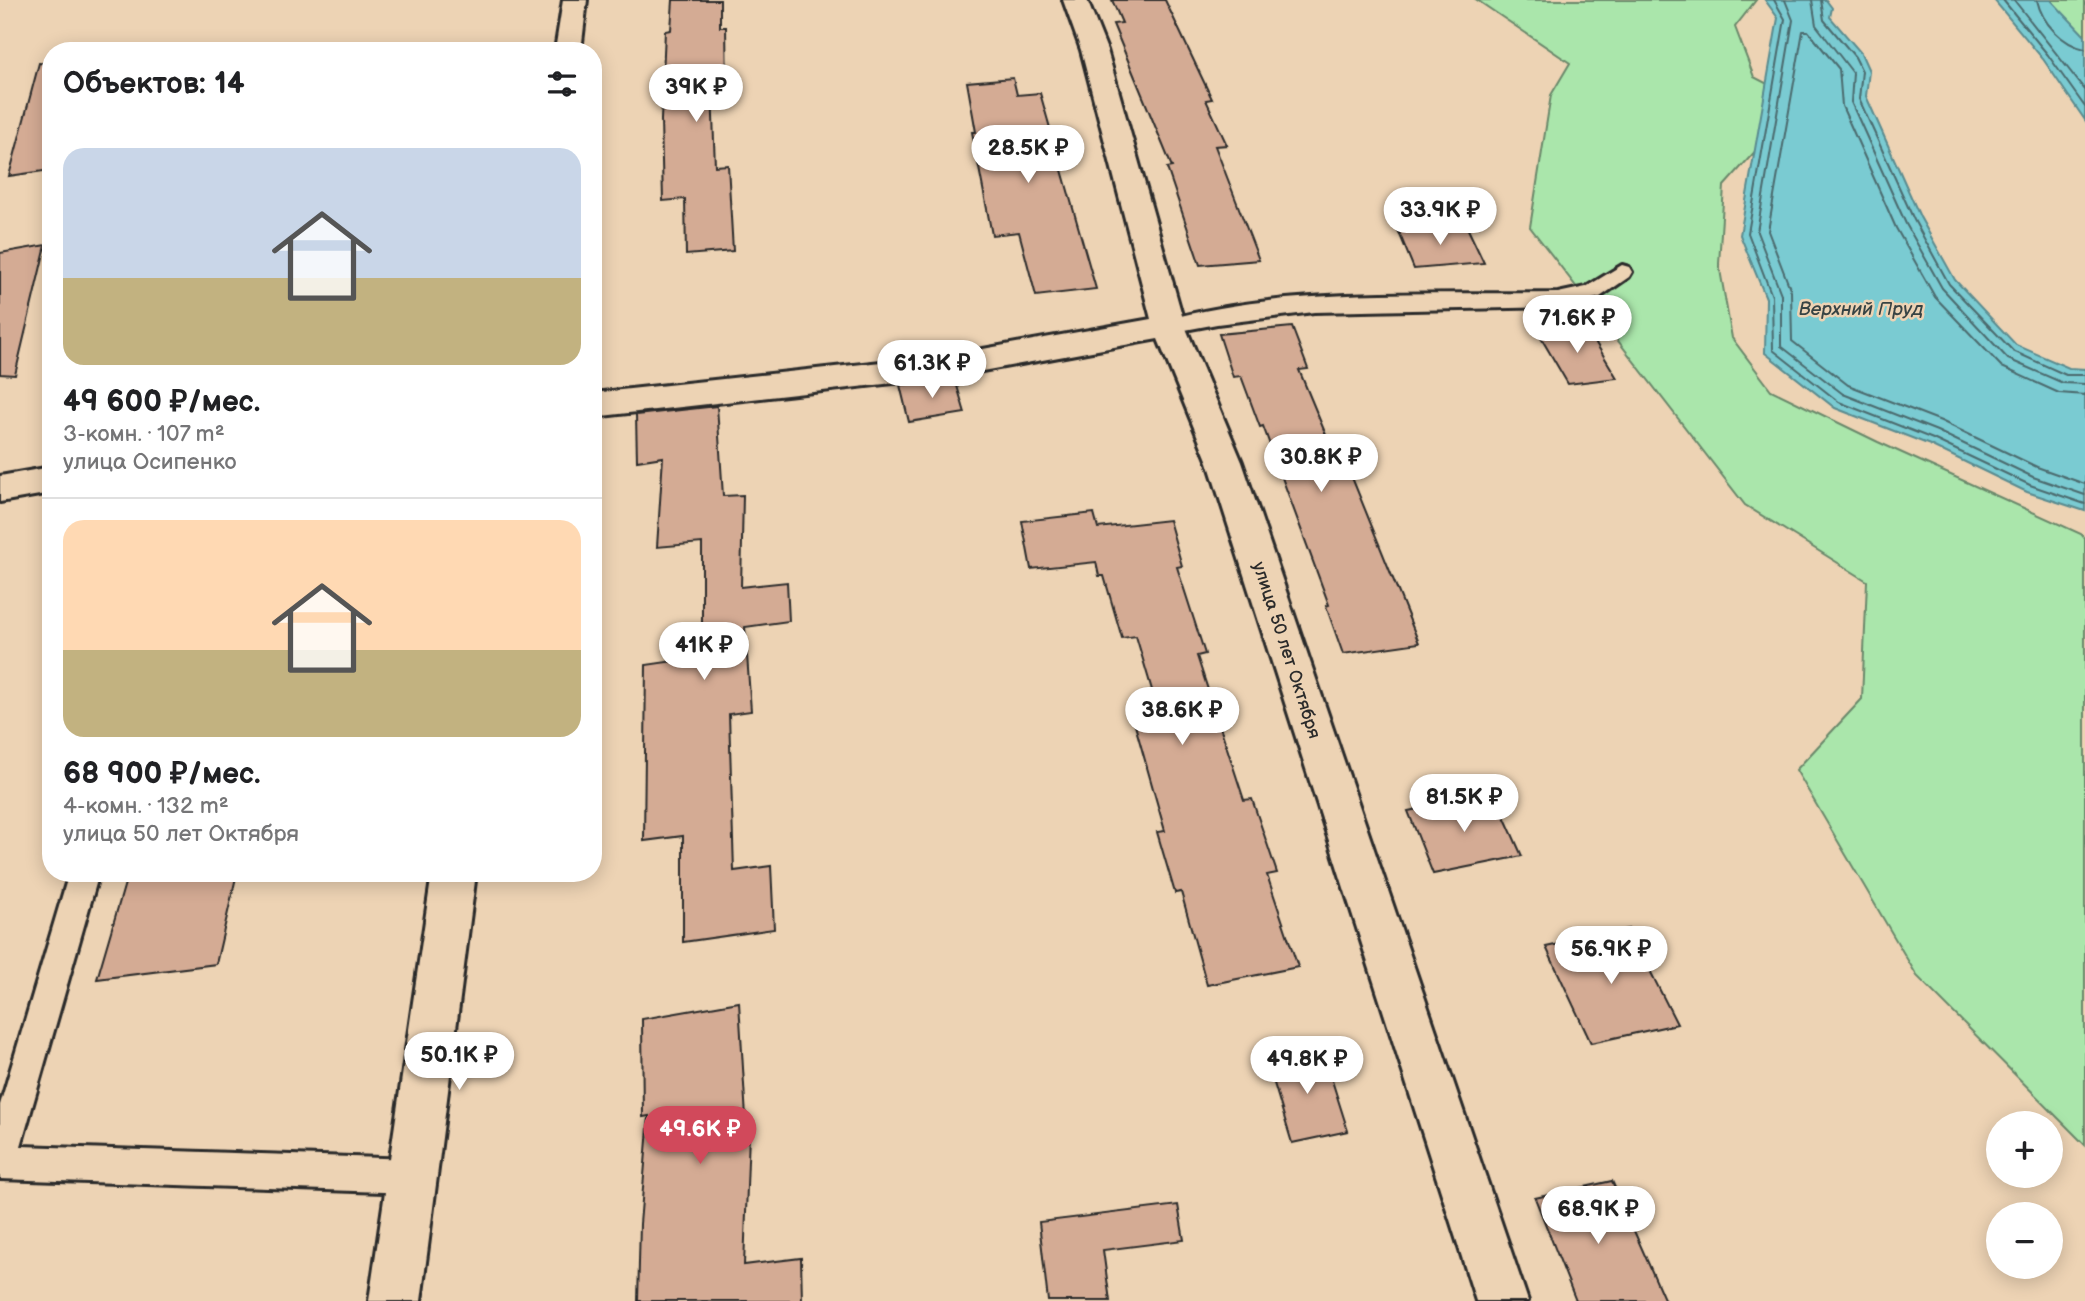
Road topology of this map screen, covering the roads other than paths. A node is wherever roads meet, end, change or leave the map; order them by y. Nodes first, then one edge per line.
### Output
1 (575, 0) edge
2 (1075, 0) edge
3 (569, 42) edge
4 (1622, 272) dead end
5 (1169, 326) junction
6 (602, 404) edge
7 (42, 482) edge
8 (0, 489) edge
9 (81, 882) edge
10 (453, 882) edge
11 (0, 1162) edge
12 (412, 1176) junction
13 (395, 1301) edge
14 (1502, 1301) edge

1 - 3 street
2 - 5 street, улица 50 лет Октября
4 - 5 lane
5 - 6 street
5 - 14 street, улица 50 лет Октября
7 - 8 street
9 - 11 lane
10 - 12 street
11 - 12 lane
12 - 13 street

